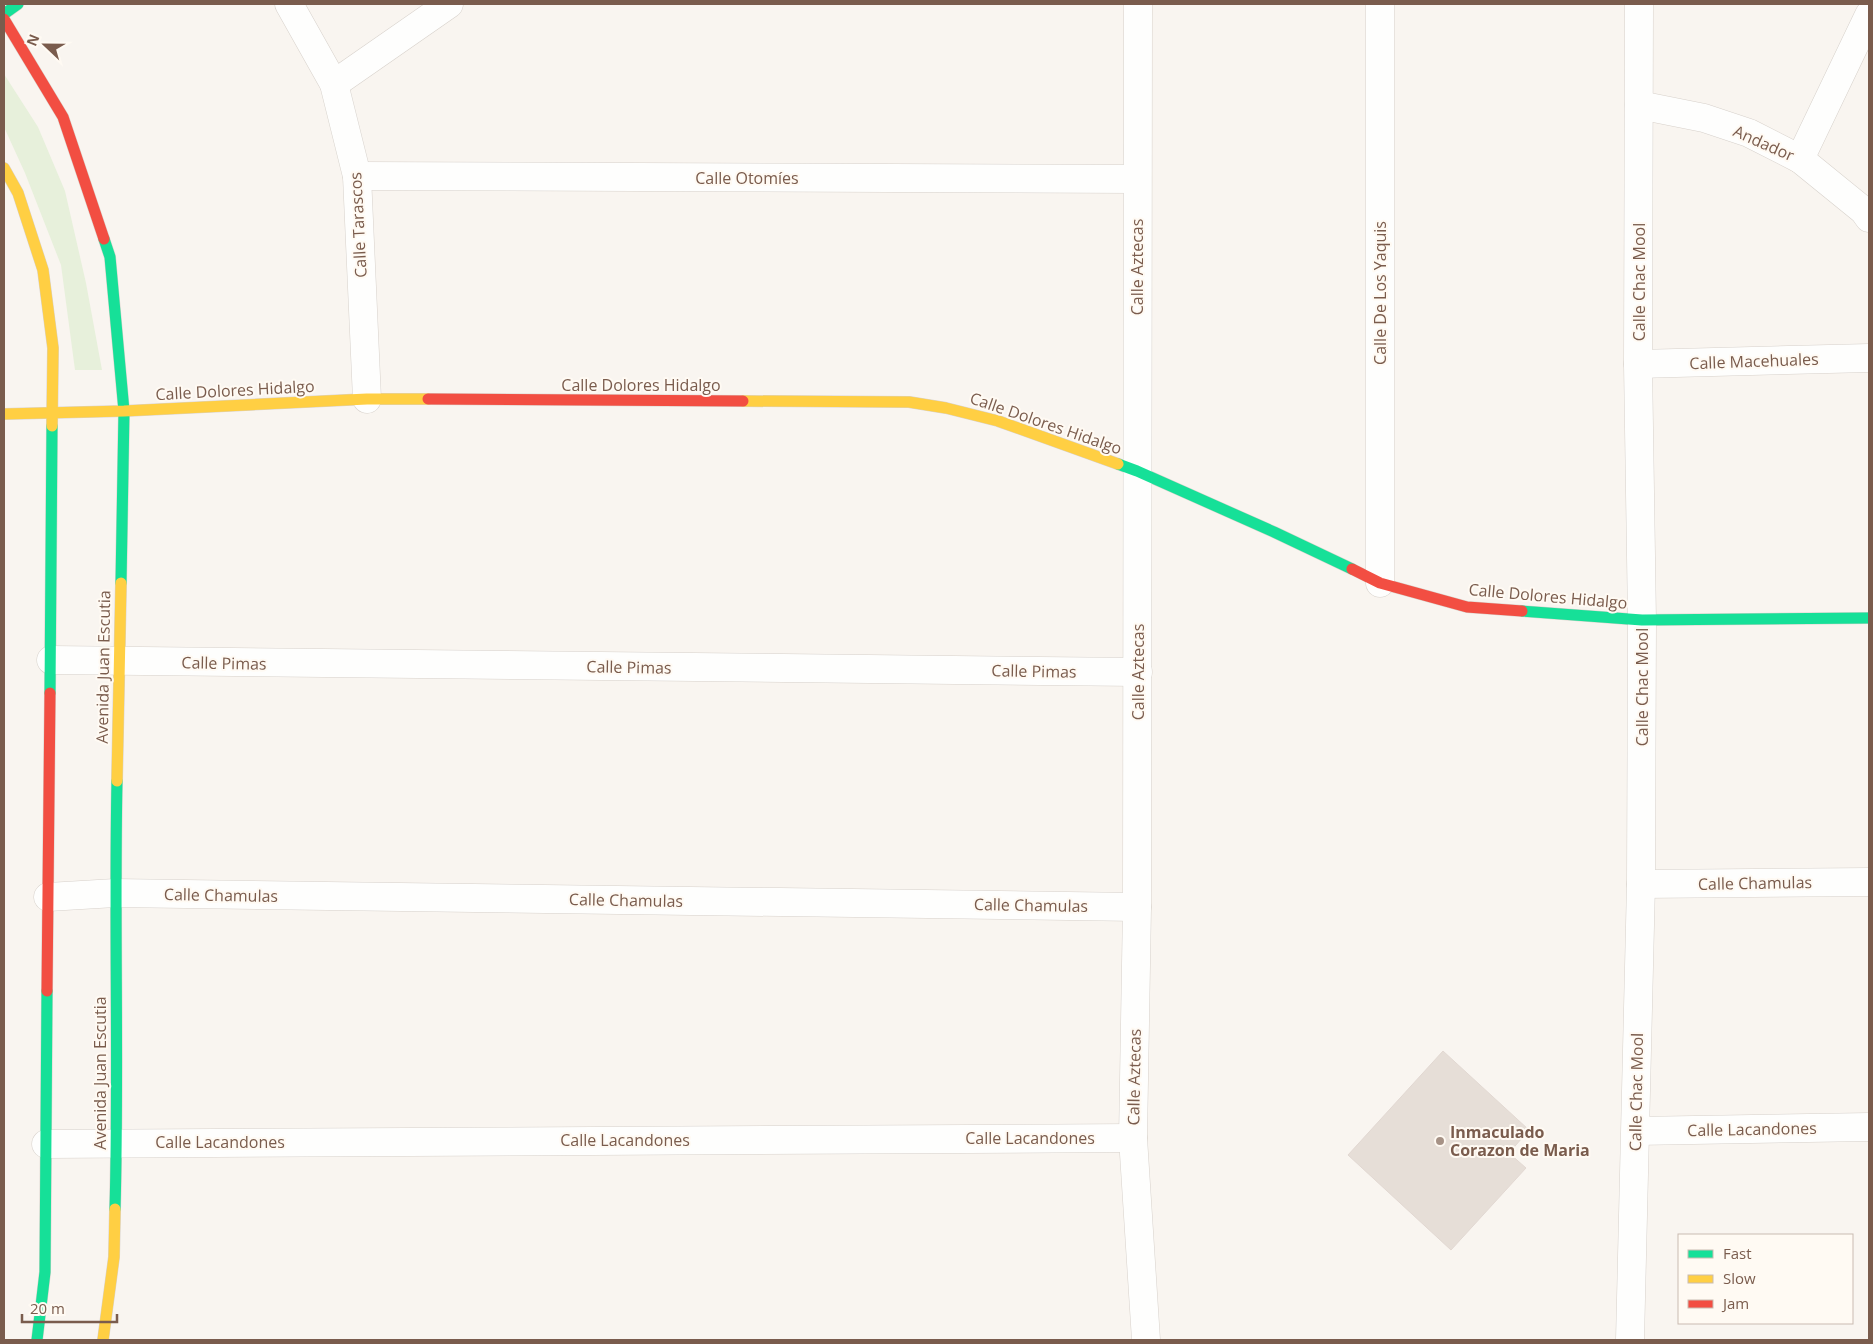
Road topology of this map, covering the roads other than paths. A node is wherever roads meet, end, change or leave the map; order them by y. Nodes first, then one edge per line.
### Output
1 (18, 4) edge
2 (290, 4) edge
3 (449, 4) edge
4 (1138, 4) edge
5 (1380, 4) edge
6 (1639, 4) edge
7 (4, 14) edge
8 (1869, 15) edge
9 (4, 19) edge
10 (334, 84) junction
11 (1639, 105) junction
12 (1800, 159) junction
13 (4, 168) edge
14 (358, 176) junction
15 (1137, 179) junction
16 (1869, 218) edge
17 (1869, 358) edge
18 (1638, 364) junction
19 (366, 399) junction
20 (124, 411) junction
21 (4, 414) edge
22 (53, 414) junction
23 (1137, 471) junction
24 (1380, 583) junction
25 (1869, 618) edge
26 (1642, 620) junction
27 (51, 660) junction
28 (120, 662) junction
29 (1138, 672) junction
30 (1869, 882) edge
31 (1641, 884) junction
32 (115, 893) junction
33 (48, 897) junction
34 (1137, 907) junction
35 (1869, 1127) edge
36 (1636, 1131) junction
37 (1133, 1138) junction
38 (117, 1143) junction
39 (46, 1144) junction
40 (36, 1340) edge
41 (103, 1340) edge
42 (1146, 1340) edge
43 (1630, 1340) edge

1 - 7 main road
2 - 10 street, Calle Tarascos
3 - 10 street
4 - 15 street, Calle Aztecas
5 - 24 street, Calle De Los Yaquis
6 - 11 street, Calle Chac Mool
8 - 12 street
9 - 20 main road, Avenida Juan Escutia
10 - 14 street, Calle Tarascos
11 - 12 street, Andador
11 - 18 street, Calle Chac Mool
12 - 16 street, Andador
13 - 22 main road
14 - 15 street, Calle Otomíes
14 - 19 street, Calle Tarascos
15 - 23 street, Calle Aztecas
17 - 18 street, Calle Macehuales
18 - 26 street, Calle Chac Mool
19 - 20 main road, Calle Dolores Hidalgo
19 - 23 main road, Calle Dolores Hidalgo
20 - 22 main road, Calle Dolores Hidalgo
20 - 28 main road, Avenida Juan Escutia
21 - 22 main road, Calle Dolores Hidalgo
22 - 27 main road
23 - 24 main road, Calle Dolores Hidalgo
23 - 29 street, Calle Aztecas
24 - 26 main road, Calle Dolores Hidalgo
25 - 26 main road, Calle Dolores Hidalgo
26 - 31 street, Calle Chac Mool
27 - 28 street, Calle Pimas
27 - 33 main road
28 - 29 street, Calle Pimas
28 - 32 main road, Avenida Juan Escutia
29 - 34 street, Calle Aztecas
30 - 31 street, Calle Chamulas
31 - 36 street, Calle Chac Mool
32 - 33 street, Calle Chamulas
32 - 34 street, Calle Chamulas
32 - 38 main road, Avenida Juan Escutia
33 - 39 main road
34 - 37 street, Calle Aztecas
35 - 36 street, Calle Lacandones
36 - 43 street, Calle Chac Mool
37 - 38 street, Calle Lacandones
37 - 42 street, Calle Aztecas
38 - 39 street, Calle Lacandones
38 - 41 main road, Avenida Juan Escutia
39 - 40 main road

